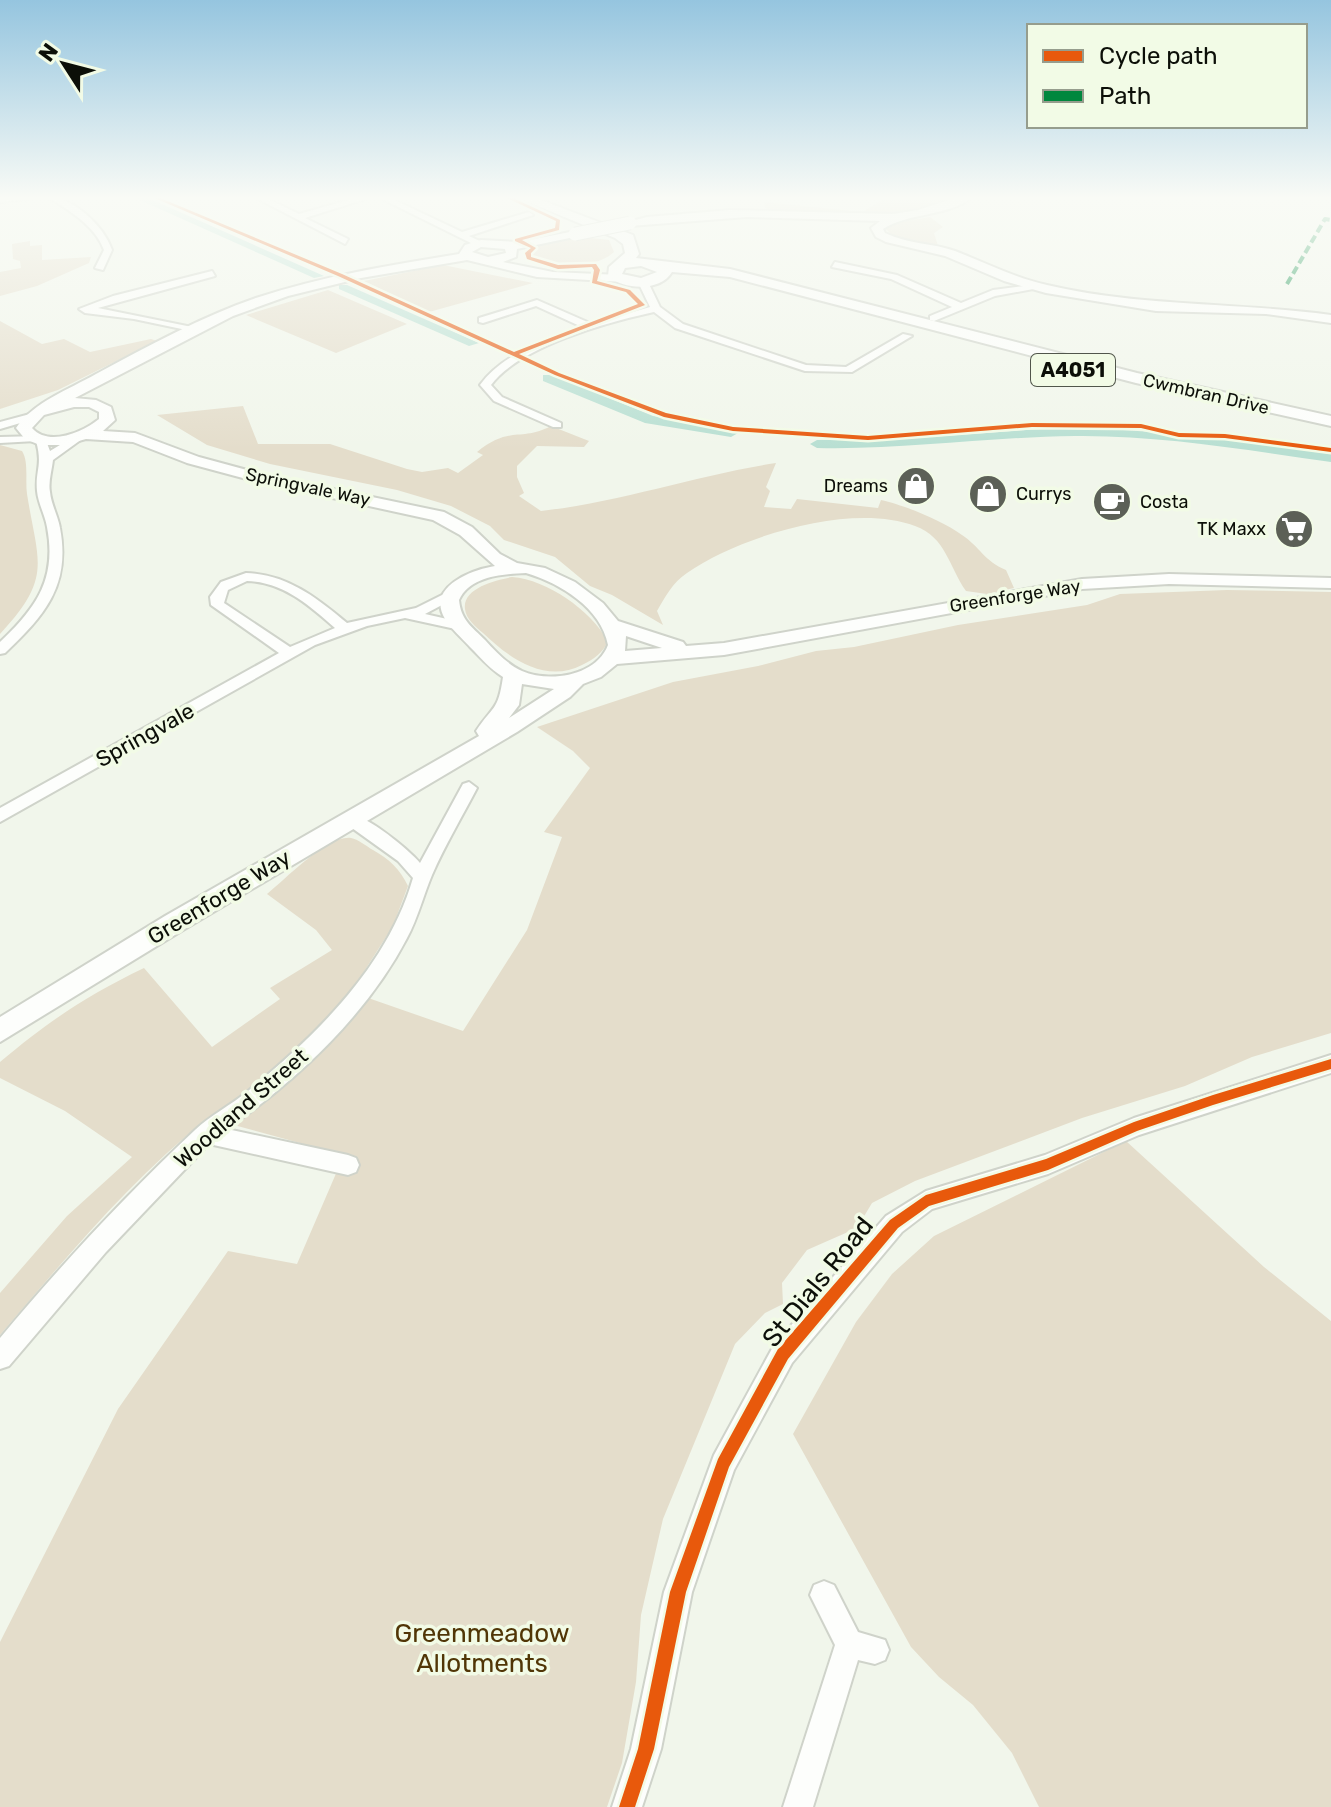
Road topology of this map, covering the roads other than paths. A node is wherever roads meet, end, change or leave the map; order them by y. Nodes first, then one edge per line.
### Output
1 (188, 281) edge
2 (337, 281) edge
3 (734, 281) edge
4 (762, 281) edge
5 (904, 281) edge
6 (1006, 281) edge
7 (1019, 281) edge
8 (643, 282) edge
9 (1039, 287) junction
10 (1000, 291) junction
11 (74, 304) dead end
12 (959, 306) junction
13 (656, 309) junction
14 (85, 310) junction
15 (934, 318) dead end
16 (1331, 319) edge
17 (483, 320) dead end
18 (591, 327) junction
19 (192, 330) junction
20 (907, 336) dead end
21 (860, 350) dead end
22 (876, 355) junction
23 (106, 376) junction
24 (104, 410) junction
25 (36, 414) junction
26 (1331, 421) edge
27 (557, 425) dead end
28 (0, 426) edge
29 (1331, 429) edge
30 (82, 435) junction
31 (135, 438) junction
32 (38, 439) junction
33 (0, 440) edge
34 (47, 459) junction
35 (477, 543) junction
36 (514, 568) junction
37 (467, 581) junction
38 (1331, 583) edge
39 (452, 594) junction
40 (404, 615) junction
41 (611, 625) junction
42 (460, 626) junction
43 (344, 628) junction
44 (0, 650) edge
45 (702, 650) junction
46 (290, 654) junction
47 (612, 658) junction
48 (513, 674) junction
49 (576, 680) junction
50 (439, 766) junction
51 (469, 788) dead end
52 (0, 816) edge
53 (351, 819) junction
54 (422, 877) junction
55 (0, 1031) edge
56 (1331, 1064) edge
57 (205, 1134) junction
58 (348, 1165) dead end
59 (0, 1357) edge
60 (824, 1595) dead end
61 (627, 1807) edge
62 (798, 1807) edge

1 - 14 street
2 - 19 street
3 - 29 main road, Cwmbran Drive / A4051
4 - 26 main road, Cwmbran Drive / A4051
5 - 12 street
6 - 10 street
7 - 9 street
8 - 13 street
9 - 10 street
9 - 16 street
10 - 12 street
11 - 14 street
12 - 15 street
13 - 18 street
13 - 22 street
14 - 19 street
17 - 18 street
18 - 27 street
19 - 23 street
20 - 22 street
21 - 22 street
23 - 24 street
23 - 25 street
24 - 25 street
24 - 30 street
24 - 31 street, Springvale Way
25 - 28 street
25 - 32 street
30 - 31 street, Springvale Way
30 - 32 street, Springvale Way
30 - 34 street
31 - 35 street, Springvale Way
32 - 33 street
32 - 34 street
34 - 44 street
35 - 36 street, Springvale Way
35 - 37 street
36 - 37 street, Greenforge Way
36 - 41 street, Greenforge Way
37 - 39 street, Greenforge Way
38 - 45 street, Greenforge Way
39 - 40 street, Springvale
39 - 42 street
40 - 42 street, Springvale
40 - 43 street, Springvale
41 - 45 street, Greenforge Way
41 - 47 street
42 - 48 street
43 - 46 street, Springvale
43 - 46 street
45 - 47 street, Greenforge Way
46 - 52 street, Springvale
47 - 49 street, Greenforge Way
48 - 49 street
48 - 50 street, Greenforge Way
49 - 50 street, Greenforge Way
50 - 53 street, Greenforge Way
51 - 54 street, Woodland Street
53 - 54 street
53 - 55 street, Greenforge Way
54 - 57 street, Woodland Street
56 - 61 street, St Dials Road
57 - 58 street
57 - 59 street, Woodland Street
60 - 62 street

